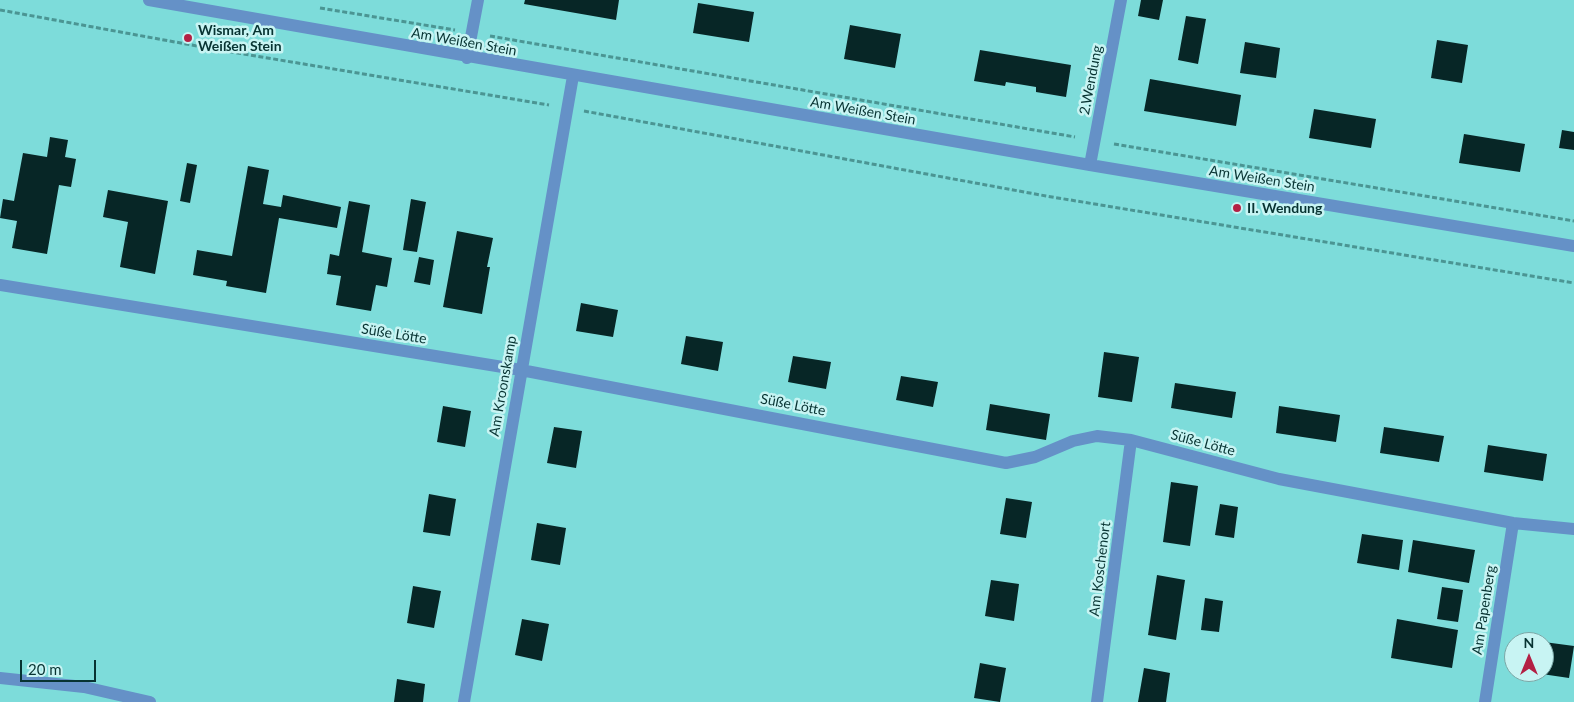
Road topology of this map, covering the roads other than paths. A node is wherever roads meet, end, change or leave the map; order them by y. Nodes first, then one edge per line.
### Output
1 (148, 0) edge
2 (478, 0) edge
3 (1121, 0) edge
4 (467, 58) junction
5 (573, 76) junction
6 (1090, 166) junction
7 (1574, 246) edge
8 (0, 285) edge
9 (521, 370) junction
10 (1132, 440) junction
11 (1513, 523) junction
12 (1574, 529) edge
13 (0, 678) edge
14 (150, 702) edge
15 (464, 702) edge
16 (1097, 702) edge
17 (1485, 702) edge

1 - 4 street, Am Weißen Stein
2 - 4 street
3 - 6 street, 2.Wendung
4 - 5 street, Am Weißen Stein
5 - 6 street, Am Weißen Stein
5 - 9 street, Am Kroonskamp
6 - 7 street, Am Weißen Stein
8 - 9 street, Süße Lötte
9 - 10 street, Süße Lötte
9 - 15 street, Am Kroonskamp
10 - 11 street, Süße Lötte
10 - 16 street, Am Koschenort
11 - 12 street, Süße Lötte
11 - 17 street, Am Papenberg
13 - 14 street

